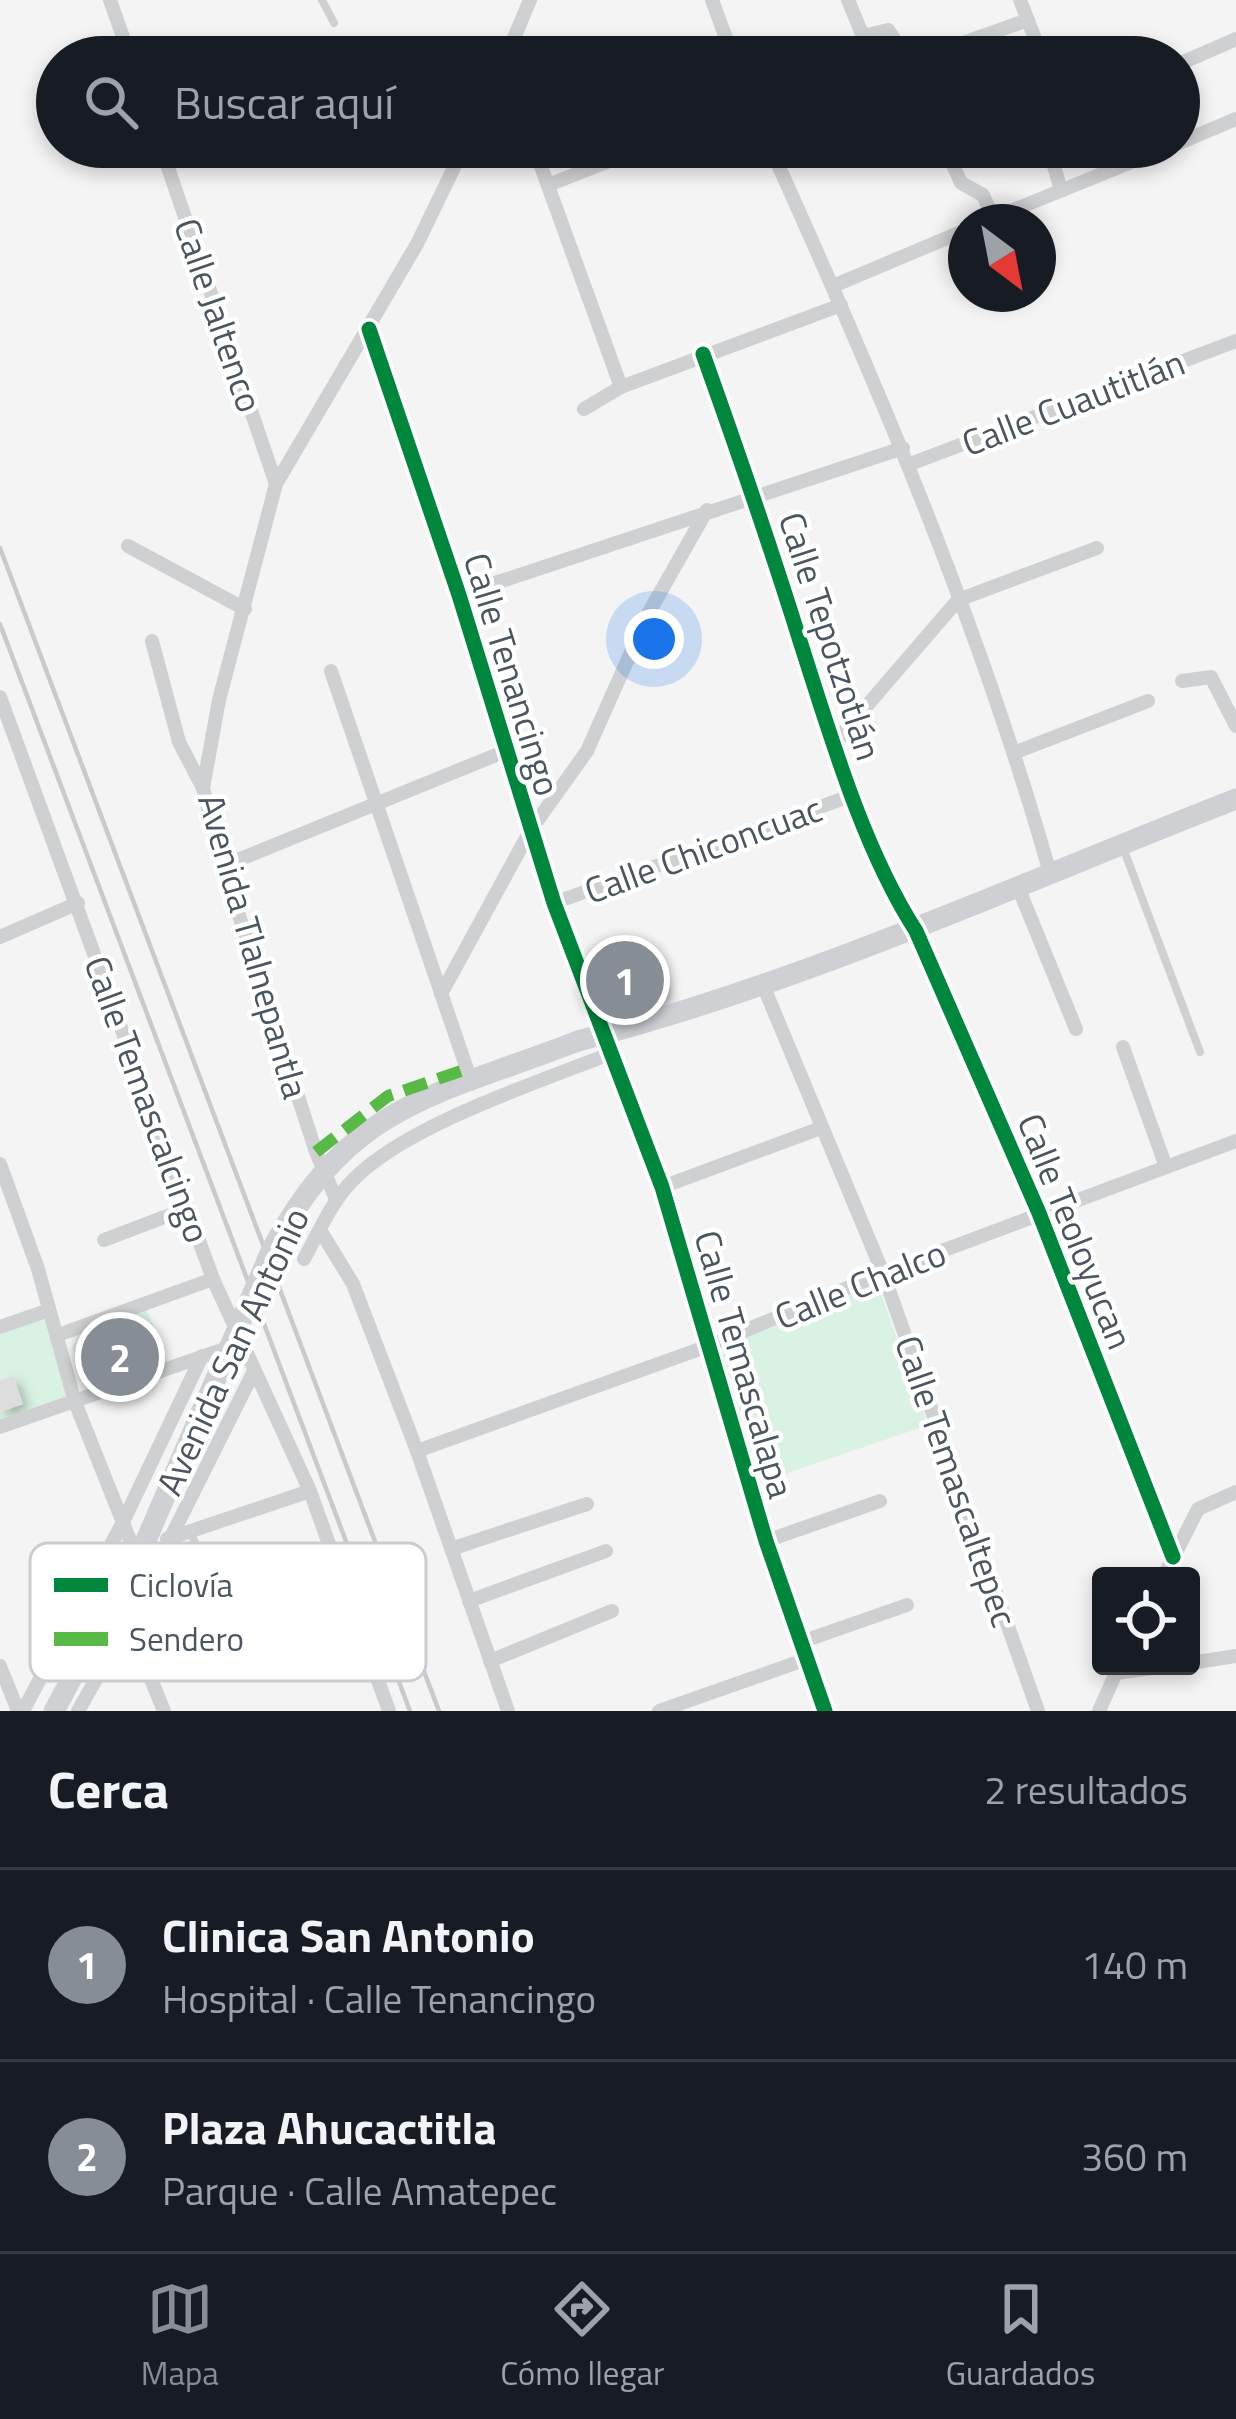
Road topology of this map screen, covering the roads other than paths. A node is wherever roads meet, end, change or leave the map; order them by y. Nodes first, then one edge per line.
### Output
1 (110, 0) edge
2 (322, 0) edge
3 (530, 0) edge
4 (712, 0) edge
5 (848, 0) edge
6 (1020, 0) edge
7 (1028, 20) junction
8 (334, 23) dead end
9 (123, 36) edge
10 (515, 36) edge
11 (725, 36) edge
12 (863, 36) edge
13 (863, 36) edge
14 (892, 36) edge
15 (983, 36) edge
16 (1034, 36) edge
17 (1236, 39) edge
18 (1200, 55) edge
19 (1236, 119) edge
20 (1200, 134) edge
21 (168, 168) edge
22 (454, 168) edge
23 (542, 168) edge
24 (590, 168) edge
25 (780, 168) edge
26 (954, 168) edge
27 (1055, 168) edge
28 (1116, 168) edge
29 (548, 184) junction
30 (1061, 190) junction
31 (985, 204) edge
32 (1027, 204) edge
33 (948, 238) edge
34 (833, 286) junction
35 (841, 305) junction
36 (369, 329) junction
37 (1236, 340) edge
38 (704, 354) junction
39 (621, 386) junction
40 (584, 409) dead end
41 (904, 448) junction
42 (910, 464) junction
43 (276, 484) junction
44 (755, 499) junction
45 (707, 510) junction
46 (128, 546) dead end
47 (1097, 548) dead end
48 (459, 595) junction
49 (958, 600) junction
50 (245, 609) junction
51 (152, 641) dead end
52 (332, 671) dead end
53 (1182, 681) dead end
54 (0, 697) edge
55 (1148, 701) dead end
56 (1236, 726) edge
57 (833, 746) junction
58 (506, 751) junction
59 (1016, 752) junction
60 (203, 788) junction
61 (853, 795) junction
62 (1236, 799) edge
63 (378, 802) junction
64 (530, 831) junction
65 (1121, 843) junction
66 (223, 866) junction
67 (1050, 873) junction
68 (1018, 886) junction
69 (77, 903) junction
70 (554, 903) junction
71 (916, 931) junction
72 (0, 937) edge
73 (763, 985) junction
74 (441, 994) junction
75 (1076, 1029) dead end
76 (607, 1044) junction
77 (1123, 1047) dead end
78 (1200, 1052) dead end
79 (467, 1069) dead end
80 (821, 1128) junction
81 (1236, 1141) edge
82 (0, 1164) edge
83 (1166, 1167) junction
84 (662, 1187) junction
85 (336, 1199) junction
86 (188, 1208) junction
87 (1040, 1213) junction
88 (320, 1230) junction
89 (104, 1240) dead end
90 (304, 1259) dead end
91 (883, 1273) junction
92 (213, 1279) junction
93 (49, 1310) junction
94 (0, 1328) edge
95 (58, 1335) junction
96 (241, 1343) junction
97 (708, 1346) junction
98 (202, 1357) junction
99 (254, 1373) junction
100 (75, 1402) junction
101 (0, 1427) edge
102 (417, 1451) junction
103 (310, 1490) junction
104 (1236, 1492) edge
105 (880, 1502) dead end
106 (587, 1504) dead end
107 (123, 1522) junction
108 (190, 1531) junction
109 (167, 1539) junction
110 (766, 1541) junction
111 (112, 1543) edge
112 (131, 1543) edge
113 (144, 1543) edge
114 (165, 1543) edge
115 (195, 1543) edge
116 (329, 1543) edge
117 (451, 1549) junction
118 (606, 1551) dead end
119 (1173, 1557) junction
120 (1168, 1567) edge
121 (469, 1601) junction
122 (907, 1604) dead end
123 (612, 1612) dead end
124 (801, 1642) junction
125 (1236, 1657) edge
126 (807, 1658) junction
127 (490, 1661) junction
128 (1200, 1662) edge
129 (0, 1666) edge
130 (1115, 1675) edge
131 (37, 1681) edge
132 (70, 1681) edge
133 (95, 1681) edge
134 (152, 1681) edge
135 (378, 1681) edge
136 (21, 1711) edge
137 (54, 1711) edge
138 (78, 1711) edge
139 (164, 1711) edge
140 (389, 1711) edge
141 (508, 1711) edge
142 (659, 1711) edge
143 (825, 1711) edge
144 (1038, 1711) edge
145 (1100, 1711) edge

1 - 9 street
2 - 8 lane
3 - 10 street
4 - 11 street
5 - 13 street
6 - 7 street
7 - 15 street
7 - 16 street
12 - 14 street
17 - 18 street
19 - 20 street
21 - 43 street, Calle Jaltenco
22 - 36 street, Avenida Tlalnepantla
23 - 29 street
24 - 29 street
25 - 34 street
26 - 31 street
27 - 30 street
28 - 30 street
29 - 39 street
30 - 32 street
33 - 34 street
34 - 35 street
35 - 38 street
35 - 41 street
36 - 43 street, Avenida Tlalnepantla
36 - 48 street, Calle Tenancingo
37 - 42 street, Calle Cuautitlán
38 - 39 street
38 - 44 street, Calle Tepotzotlán
39 - 40 street
41 - 42 street
41 - 44 street
42 - 49 street
43 - 50 street, Avenida Tlalnepantla
44 - 45 street
44 - 57 street, Calle Tepotzotlán
45 - 48 street
45 - 64 street
46 - 50 street
47 - 49 street
48 - 58 street, Calle Tenancingo
49 - 57 street
49 - 59 street
50 - 60 street, Avenida Tlalnepantla
51 - 60 street
52 - 63 street
53 - 56 street
54 - 69 street, Calle Temascalcingo
55 - 59 street
57 - 61 street, Calle Tepotzotlán
58 - 63 street
58 - 64 street, Calle Tenancingo
59 - 67 street
60 - 66 street, Avenida Tlalnepantla
61 - 70 street, Calle Chiconcuac
61 - 71 street, Calle Tepotzotlán
62 - 65 main road, Avenida San Antonio
63 - 66 street
63 - 74 street
64 - 70 street, Calle Tenancingo
64 - 74 street
65 - 67 main road, Avenida San Antonio
65 - 78 lane
66 - 85 street, Avenida Tlalnepantla
67 - 68 main road, Avenida San Antonio
68 - 71 main road, Avenida San Antonio
68 - 75 street
69 - 72 street
69 - 86 street, Calle Temascalcingo
70 - 76 street, Calle Tenancingo
71 - 73 main road, Avenida San Antonio
71 - 87 street, Calle Teoloyucan
73 - 76 main road, Avenida San Antonio
73 - 80 street, Calle Temascaltepec
74 - 79 street
76 - 84 street, Calle Temascalapa
76 - 85 street, Avenida San Antonio
76 - 113 main road, Avenida San Antonio, bridge
77 - 83 street
80 - 84 street
80 - 91 street, Calle Temascaltepec
81 - 83 street, Calle Chalco
82 - 93 street
83 - 87 street, Calle Chalco
84 - 97 street, Calle Temascalapa
85 - 88 street, Avenida San Antonio
86 - 89 street
86 - 92 street, Calle Temascalcingo
87 - 91 street, Calle Chalco
87 - 119 street, Calle Teoloyucan
88 - 90 street, Avenida San Antonio
88 - 102 street
91 - 97 street, Calle Chalco
91 - 144 street, Calle Temascaltepec
92 - 95 street
92 - 96 street, Calle Temascalcingo
93 - 94 street
93 - 95 street
95 - 100 street
96 - 98 street
96 - 99 street, Calle Temascalcingo
97 - 102 street, Calle Chalco
97 - 110 street, Calle Temascalapa
98 - 100 street
98 - 107 street, Avenida San Antonio
99 - 103 street, Calle Temascalcingo
99 - 109 street, Avenida San Antonio
100 - 101 street
100 - 107 street
102 - 117 street
103 - 108 street
103 - 116 street, Calle Temascalcingo
104 - 119 street
105 - 110 street
106 - 117 street
107 - 111 street, Avenida San Antonio
107 - 112 street
108 - 109 street
108 - 115 lane
109 - 114 street, Avenida San Antonio
110 - 124 street, Calle Temascalapa
117 - 121 street
118 - 121 street
119 - 120 street
121 - 127 street
122 - 124 street
123 - 127 street
124 - 126 street, Calle Temascalapa
125 - 128 street
126 - 142 street
126 - 143 street, Calle Temascalapa
127 - 141 street
129 - 136 street
130 - 145 street
131 - 136 street, Avenida San Antonio
132 - 137 main road, Avenida San Antonio, bridge
133 - 138 street, Avenida San Antonio
134 - 139 street
135 - 140 street, Calle Temascalcingo

